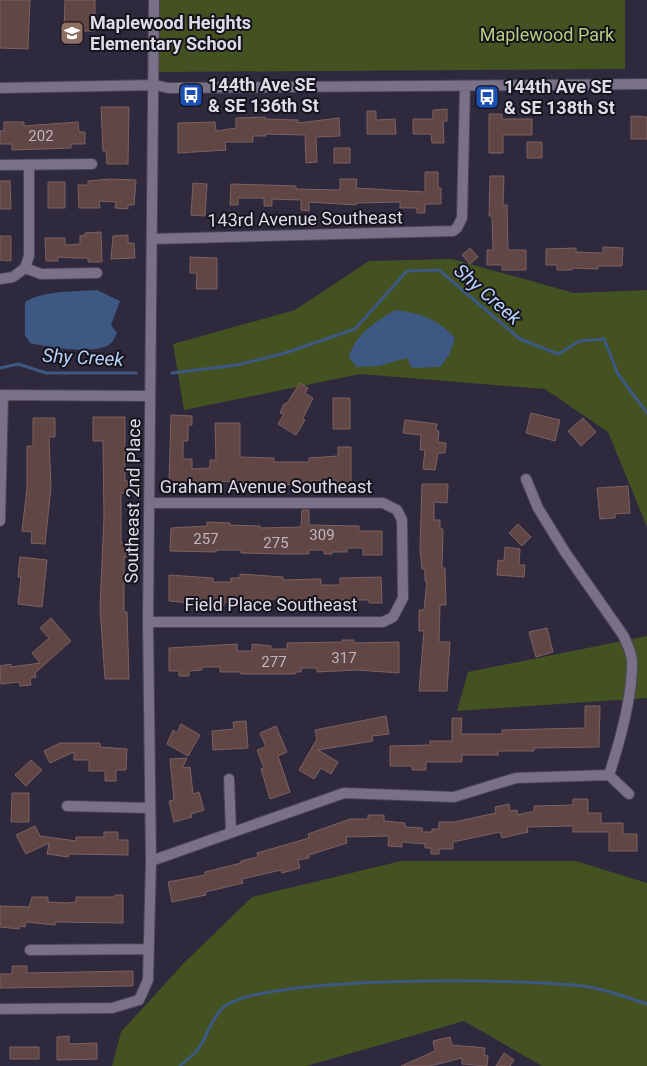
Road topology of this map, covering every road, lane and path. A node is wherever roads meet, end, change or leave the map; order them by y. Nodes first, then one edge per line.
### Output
1 (154, 0) edge
2 (647, 84) edge
3 (155, 85) junction
4 (466, 86) junction
5 (0, 88) edge
6 (92, 164) dead end
7 (0, 165) edge
8 (29, 165) junction
9 (152, 239) junction
10 (25, 268) junction
11 (97, 273) dead end
12 (0, 279) edge
13 (1, 395) edge
14 (150, 396) junction
15 (526, 479) dead end
16 (149, 503) junction
17 (0, 521) edge
18 (393, 617) joint
19 (148, 622) junction
20 (609, 775) junction
21 (229, 778) dead end
22 (629, 794) dead end
23 (67, 806) dead end
24 (150, 808) junction
25 (231, 832) junction
26 (150, 861) junction
27 (149, 949) junction
28 (30, 950) dead end
29 (0, 1009) edge

1 - 3 street, Southeast 2nd Place
2 - 4 street
3 - 4 street
3 - 5 street
3 - 9 street, Southeast 2nd Place
4 - 9 street, 143rd Avenue Southeast
6 - 8 street
7 - 8 street
8 - 10 street
9 - 14 street, Southeast 2nd Place
10 - 11 street
10 - 12 street
13 - 14 street
13 - 17 street
14 - 16 street, Southeast 2nd Place
15 - 20 street
16 - 18 street, Graham Avenue Southeast
16 - 19 street, Southeast 2nd Place
18 - 19 street, Field Place Southeast
19 - 24 street, Southeast 2nd Place
20 - 22 street
20 - 25 street
21 - 25 street
23 - 24 street
24 - 26 street, Southeast 2nd Place
25 - 26 street
26 - 27 street, Southeast 2nd Place
27 - 28 street
27 - 29 street, Southeast 2nd Place

